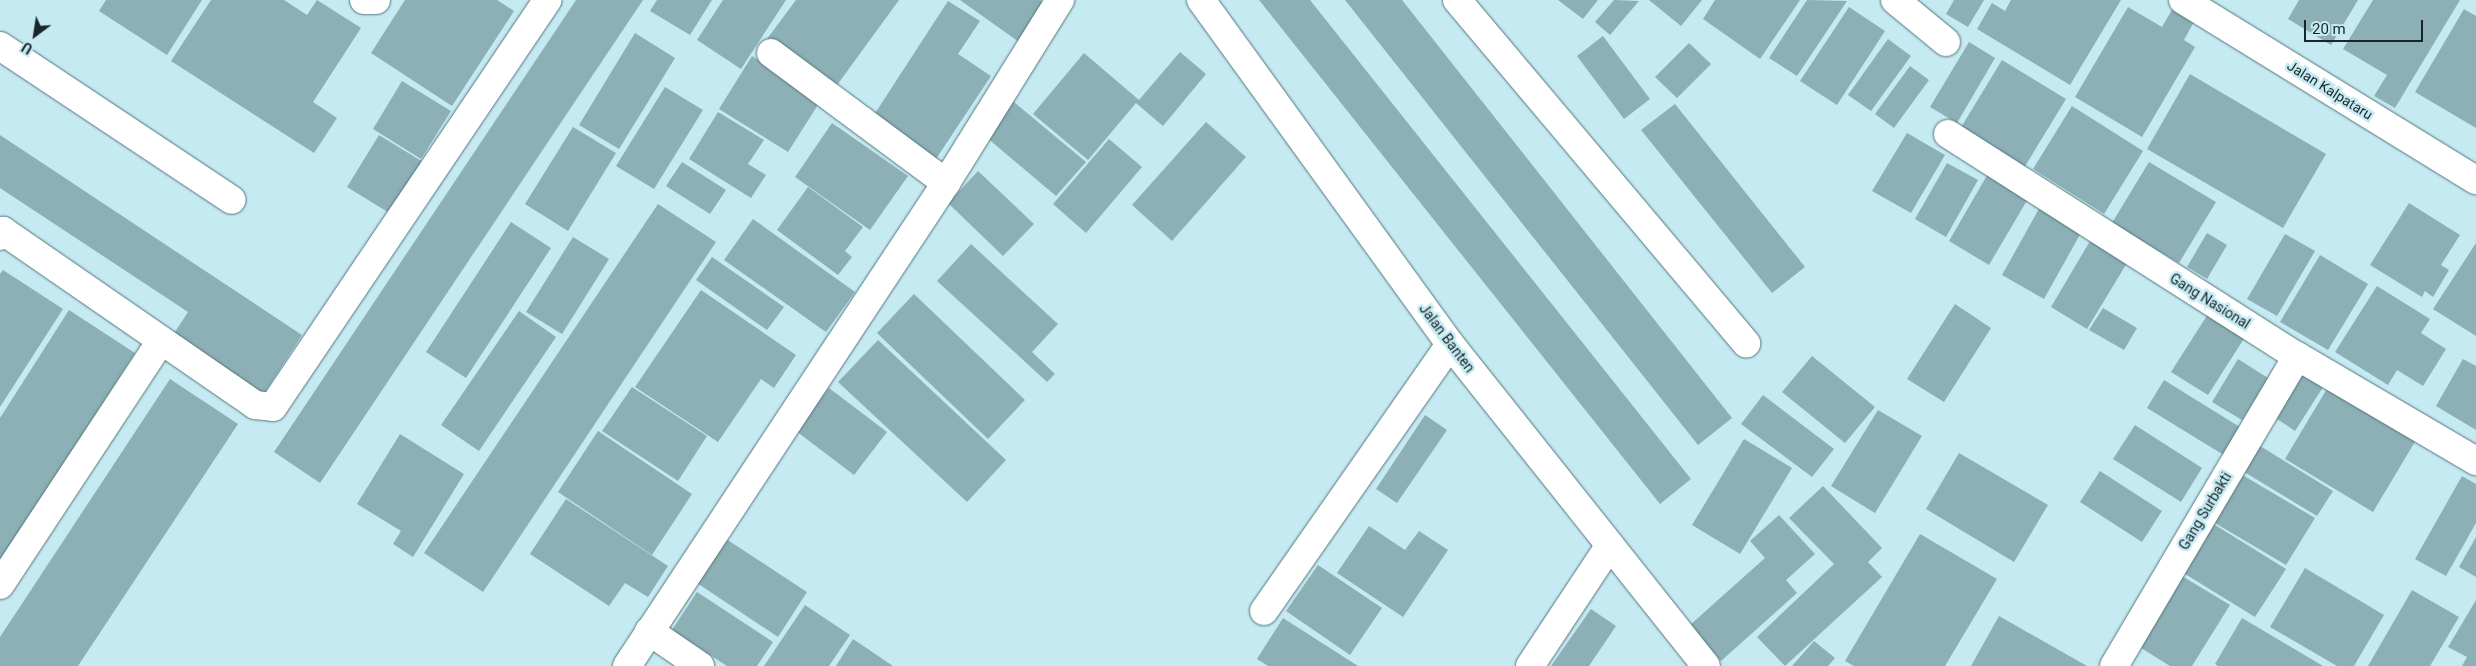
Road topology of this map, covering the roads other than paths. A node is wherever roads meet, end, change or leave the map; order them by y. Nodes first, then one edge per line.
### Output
1 (364, 0) edge
2 (376, 0) edge
3 (548, 0) edge
4 (1060, 0) edge
5 (1201, 0) edge
6 (1457, 0) edge
7 (1895, 0) edge
8 (2183, 0) edge
9 (1946, 42) dead end
10 (0, 46) edge
11 (771, 53) dead end
12 (1948, 134) dead end
13 (2476, 180) edge
14 (946, 183) junction
15 (232, 200) dead end
16 (1, 232) edge
17 (160, 342) junction
18 (1746, 343) dead end
19 (1450, 344) junction
20 (2297, 356) junction
21 (2476, 461) edge
22 (1610, 545) junction
23 (0, 585) edge
24 (1264, 611) dead end
25 (649, 631) junction
26 (627, 666) edge
27 (700, 666) edge
28 (1530, 666) edge
29 (1706, 666) edge
30 (2114, 666) edge

1 - 2 street
3 - 17 street
4 - 14 street
5 - 19 street, Jalan Banten
6 - 18 street
7 - 9 street
8 - 13 street, Jalan Kalpataru
10 - 15 street
11 - 14 street
12 - 20 street, Gang Nasional
14 - 25 street
16 - 17 street
17 - 23 street
19 - 22 street, Jalan Banten
19 - 24 street
20 - 21 street, Gang Nasional
20 - 30 street, Gang Surbakti
22 - 28 street
22 - 29 street, Jalan Banten
25 - 26 street
25 - 27 street

